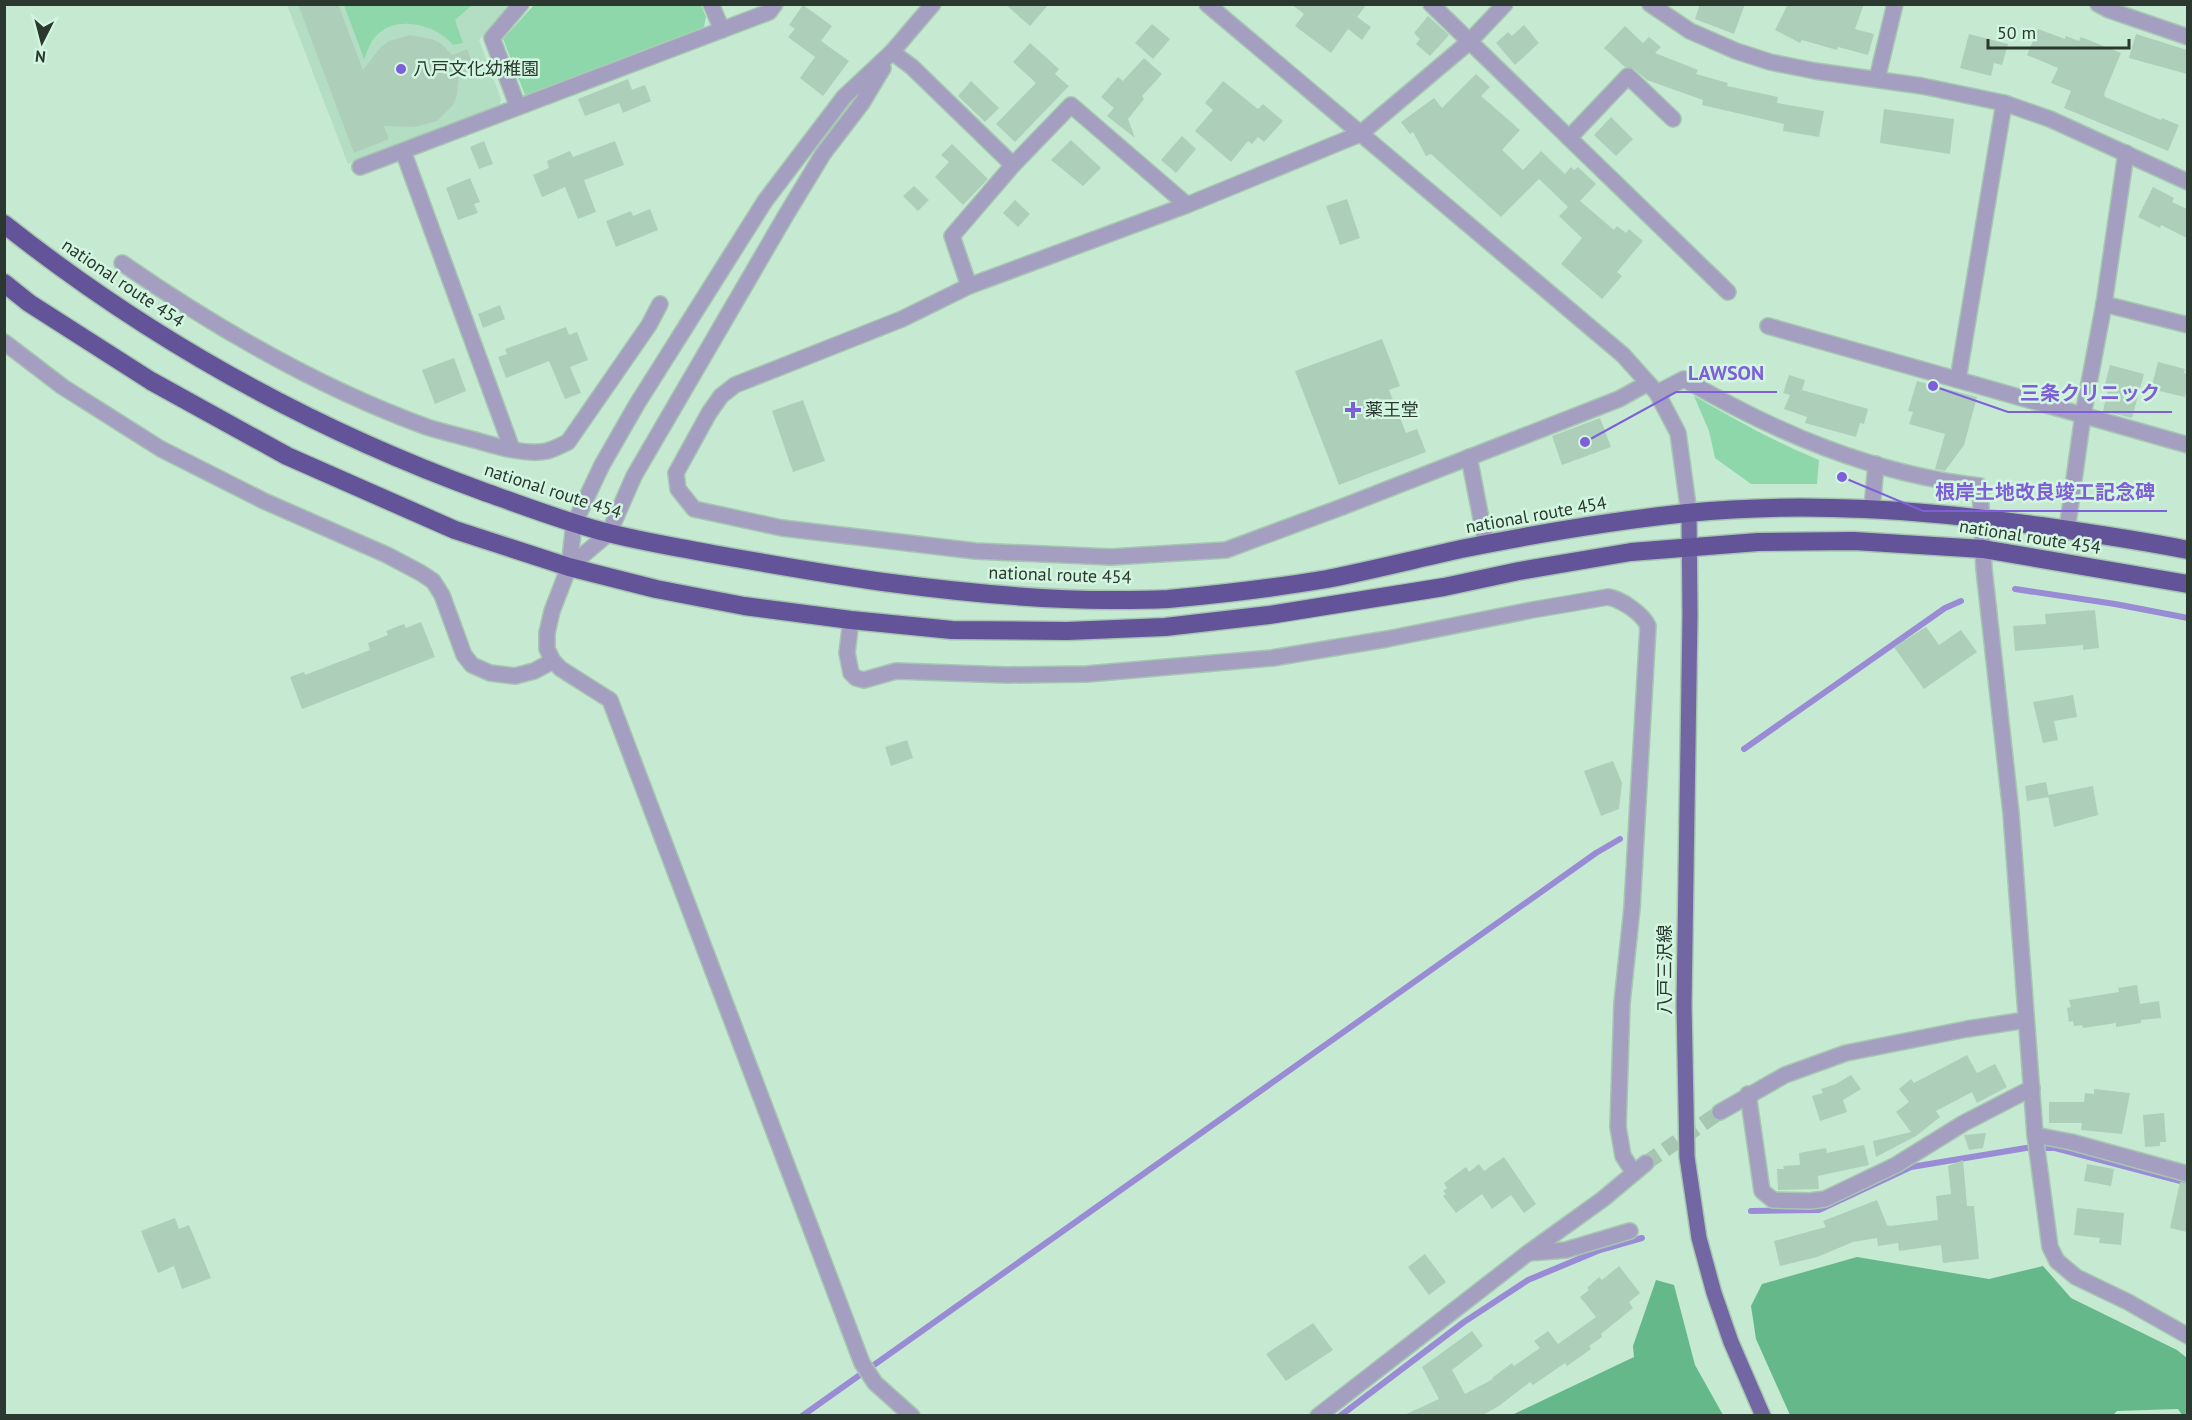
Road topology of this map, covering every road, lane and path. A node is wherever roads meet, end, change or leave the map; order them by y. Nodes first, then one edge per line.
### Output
1 (521, 4) edge
2 (711, 4) edge
3 (775, 4) edge
4 (933, 4) edge
5 (1207, 4) edge
6 (1431, 4) edge
7 (1505, 4) edge
8 (1650, 4) edge
9 (1895, 4) edge
10 (2098, 4) edge
11 (722, 30) junction
12 (2187, 37) edge
13 (1469, 42) junction
14 (892, 52) junction
15 (1877, 79) junction
16 (2004, 103) junction
17 (518, 107) junction
18 (1674, 118) dead end
19 (1360, 134) junction
20 (1569, 138) junction
21 (403, 151) junction
22 (2126, 153) junction
23 (1013, 165) junction
24 (360, 167) dead end
25 (2187, 182) edge
26 (1187, 205) junction
27 (4, 224) edge
28 (122, 263) dead end
29 (4, 283) edge
30 (969, 286) junction
31 (1728, 292) dead end
32 (660, 304) dead end
33 (2104, 304) junction
34 (2187, 325) edge
35 (1768, 326) dead end
36 (4, 342) edge
37 (1958, 379) junction
38 (1652, 388) junction
39 (2083, 415) junction
40 (2187, 445) edge
41 (512, 449) junction
42 (1469, 457) junction
43 (1876, 464) junction
44 (1872, 509) junction
45 (1689, 513) junction
46 (1981, 518) junction
47 (574, 524) junction
48 (2067, 530) junction
49 (609, 533) junction
50 (1486, 544) junction
51 (1690, 546) junction
52 (1983, 549) junction
53 (2187, 550) edge
54 (569, 567) junction
55 (2187, 584) edge
56 (850, 620) junction
57 (553, 661) junction
58 (2025, 1020) junction
59 (2032, 1088) junction
60 (1748, 1094) junction
61 (1720, 1113) tunnel mouth
62 (2035, 1135) junction
63 (2187, 1174) edge
64 (1630, 1232) dead end
65 (1528, 1253) junction
66 (2187, 1336) edge
67 (912, 1416) edge
68 (1318, 1416) edge
69 (1763, 1416) edge

1 - 17 street
2 - 11 street
3 - 11 street
4 - 14 street
5 - 19 street
6 - 13 street
7 - 13 street
8 - 15 street
9 - 15 street
10 - 12 street
11 - 17 street
13 - 19 street
13 - 20 street
14 - 23 street
14 - 47 street
14 - 49 street
15 - 16 street
16 - 22 street
16 - 37 street
17 - 21 street
18 - 20 street
19 - 26 street
19 - 38 street
20 - 31 street
21 - 24 street
21 - 41 street
22 - 25 street
22 - 33 street
23 - 26 street
23 - 30 street
26 - 30 street
27 - 47 highway, national route 454
28 - 41 street
29 - 54 highway, national route 454
30 - 42 street
32 - 41 street
33 - 34 street
33 - 39 street
35 - 37 street
36 - 57 street
37 - 39 street
38 - 42 street
38 - 43 street
38 - 45 street
39 - 40 street
39 - 48 street
42 - 50 street
43 - 44 street
43 - 46 street
44 - 45 highway, national route 454
44 - 46 highway, national route 454
45 - 50 highway, national route 454
45 - 51 main road, 八戸三沢線
46 - 48 highway, national route 454
46 - 52 street
47 - 49 highway, national route 454
47 - 54 street
48 - 53 highway, national route 454
49 - 50 highway, national route 454
49 - 54 street
51 - 52 highway, national route 454
51 - 56 highway, national route 454
51 - 69 main road, 八戸三沢線
52 - 55 highway, national route 454
52 - 58 street
54 - 56 highway, national route 454
54 - 57 street
56 - 65 street
57 - 67 street
58 - 59 street
58 - 60 street
59 - 60 street
59 - 62 street
60 - 61 street
62 - 63 street
62 - 66 street
64 - 65 street
65 - 68 street

